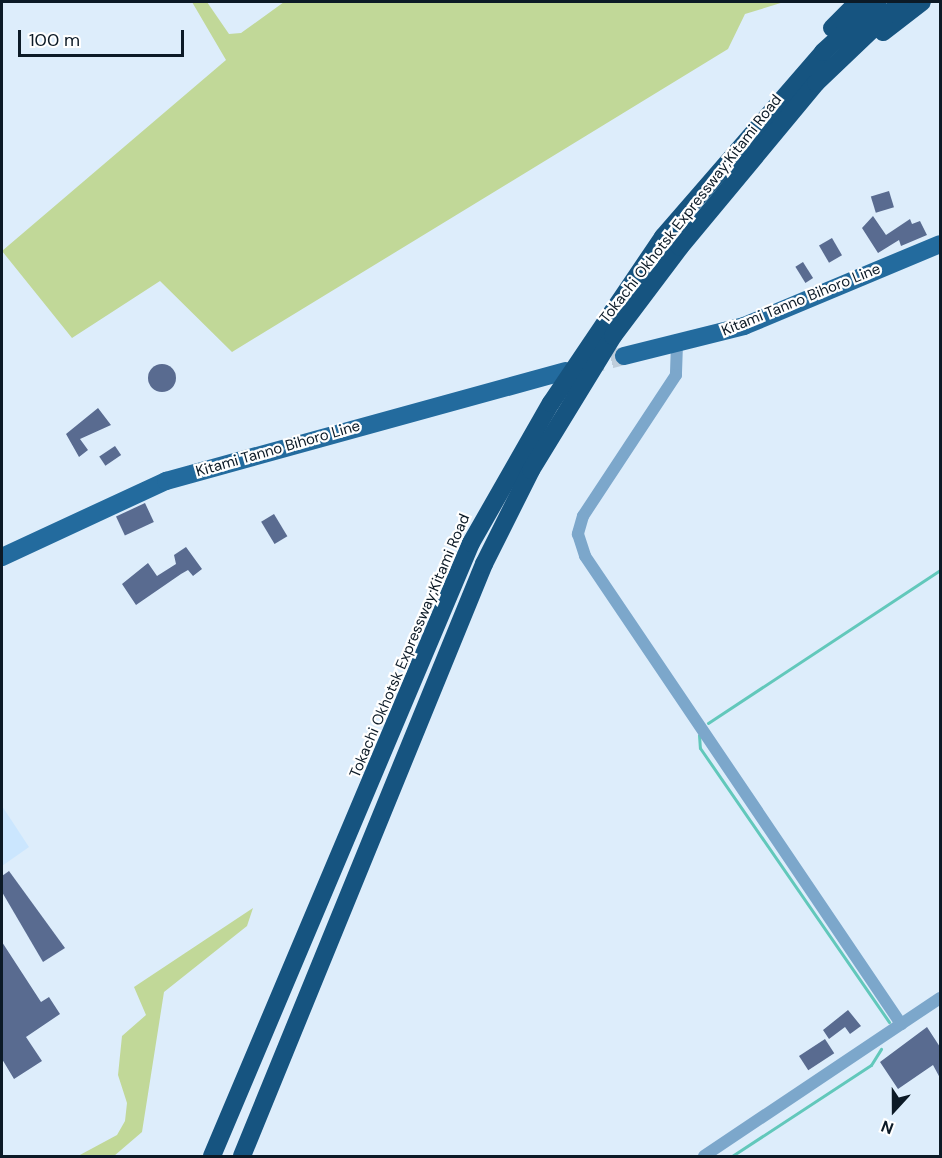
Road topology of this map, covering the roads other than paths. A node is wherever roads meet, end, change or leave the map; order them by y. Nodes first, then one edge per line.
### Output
1 (858, 2) edge
2 (878, 2) edge
3 (901, 2) edge
4 (922, 2) edge
5 (816, 83) junction
6 (722, 165) junction
7 (940, 244) edge
8 (677, 344) junction
9 (624, 356) tunnel mouth
10 (565, 371) tunnel mouth
11 (2, 557) edge
12 (940, 998) edge
13 (901, 1024) junction
14 (212, 1156) edge
15 (242, 1156) edge
16 (704, 1156) edge

1 - 6 highway
2 - 6 highway, Tokachi Okhotsk Expressway;Kitami Road
3 - 5 highway, Tokachi Okhotsk Expressway;Kitami Road
4 - 5 highway
5 - 15 highway, Tokachi Okhotsk Expressway;Kitami Road
6 - 14 highway, Tokachi Okhotsk Expressway;Kitami Road
7 - 8 main road, Kitami Tanno Bihoro Line
8 - 9 main road, Kitami Tanno Bihoro Line
8 - 13 street
10 - 11 main road, Kitami Tanno Bihoro Line
12 - 13 street
13 - 16 street

